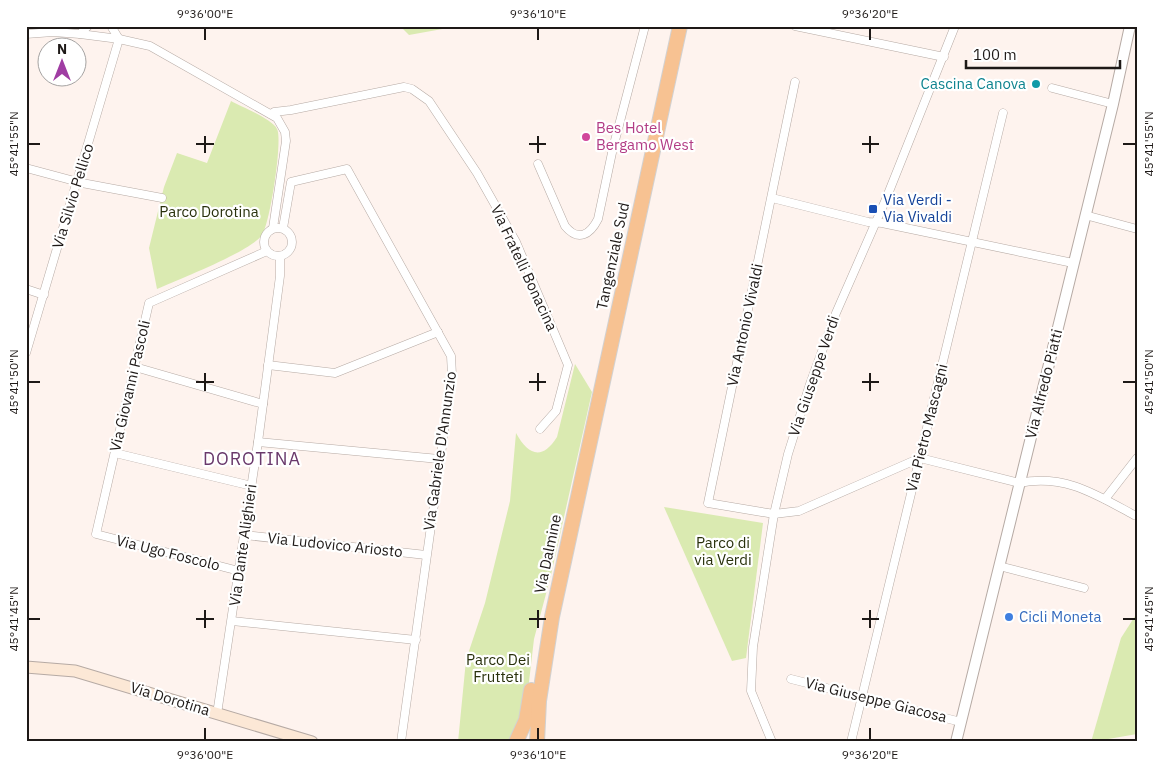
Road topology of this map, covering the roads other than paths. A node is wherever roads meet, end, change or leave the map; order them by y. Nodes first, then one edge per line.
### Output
1 (88, 26) edge
2 (111, 26) edge
3 (644, 26) edge
4 (680, 26) edge
5 (795, 26) edge
6 (955, 26) edge
7 (1130, 26) edge
8 (55, 29) edge
9 (26, 34) edge
10 (80, 34) junction
11 (119, 39) junction
12 (944, 57) junction
13 (795, 82) dead end
14 (1052, 88) dead end
15 (1113, 104) junction
16 (1003, 113) dead end
17 (270, 114) junction
18 (538, 164) dead end
19 (26, 168) edge
20 (78, 181) junction
21 (162, 198) dead end
22 (772, 198) junction
23 (1085, 215) junction
24 (875, 223) junction
25 (273, 228) junction
26 (283, 228) junction
27 (1137, 229) edge
28 (973, 243) junction
29 (267, 251) junction
30 (280, 257) junction
31 (1073, 264) junction
32 (26, 289) edge
33 (44, 295) junction
34 (438, 332) junction
35 (26, 353) edge
36 (268, 365) junction
37 (135, 367) junction
38 (263, 404) junction
39 (540, 429) dead end
40 (258, 442) junction
41 (115, 453) junction
42 (920, 458) junction
43 (1137, 458) edge
44 (440, 459) junction
45 (1019, 483) junction
46 (252, 486) junction
47 (578, 492) junction
48 (1105, 499) junction
49 (774, 514) junction
50 (1134, 515) dead end
51 (96, 534) joint
52 (244, 536) junction
53 (426, 555) junction
54 (999, 566) junction
55 (239, 571) junction
56 (1084, 588) dead end
57 (232, 621) junction
58 (416, 640) junction
59 (26, 667) edge
60 (791, 679) dead end
61 (862, 697) junction
62 (218, 714) junction
63 (961, 722) junction
64 (312, 742) edge
65 (401, 742) edge
66 (516, 742) edge
67 (538, 742) edge
68 (772, 742) edge
69 (851, 742) edge
70 (956, 742) edge

1 - 10 street
2 - 11 street
3 - 18 street
4 - 47 highway, Tangenziale Sud
5 - 12 street
6 - 12 street, Via Giuseppe Verdi
7 - 15 street, Via Alfredo Piatti
8 - 9 street
8 - 10 street
10 - 11 street
11 - 17 street
11 - 20 street, Via Silvio Pellico
12 - 24 street, Via Giuseppe Verdi
13 - 22 street, Via Antonio Vivaldi
14 - 15 street
15 - 23 street, Via Alfredo Piatti
16 - 28 street, Via Pietro Mascagni
17 - 25 street
17 - 39 street, Via Fratelli Bonacina
19 - 20 street
20 - 21 street
20 - 33 street, Via Silvio Pellico
22 - 24 street
22 - 49 street, Via Antonio Vivaldi
23 - 27 street
23 - 31 street, Via Alfredo Piatti
24 - 28 street
24 - 49 street, Via Giuseppe Verdi
25 - 26 street
25 - 29 street
26 - 30 street
26 - 34 street, Via Gabriele D'Annunzio
28 - 31 street
28 - 42 street, Via Pietro Mascagni
29 - 30 street
29 - 37 street, Via Giovanni Pascoli
30 - 36 street, Via Dante Alighieri
31 - 45 street, Via Alfredo Piatti
32 - 33 street
33 - 35 street, Via Silvio Pellico
34 - 36 street
34 - 44 street, Via Gabriele D'Annunzio
36 - 38 street, Via Dante Alighieri
37 - 38 street
37 - 41 street, Via Giovanni Pascoli
38 - 40 street, Via Dante Alighieri
40 - 44 street
40 - 46 street, Via Dante Alighieri
41 - 46 street
41 - 51 street, Via Giovanni Pascoli
42 - 45 street
42 - 49 street
42 - 61 street, Via Pietro Mascagni
43 - 48 street
44 - 53 street, Via Gabriele D'Annunzio
45 - 48 street
45 - 54 street, Via Alfredo Piatti
46 - 52 street, Via Dante Alighieri
47 - 66 highway
47 - 67 highway, Via Dalmine
48 - 50 street
49 - 68 street, Via Giuseppe Verdi
51 - 55 street, Via Ugo Foscolo
52 - 53 street, Via Ludovico Ariosto
52 - 55 street, Via Dante Alighieri
53 - 58 street, Via Gabriele D'Annunzio
54 - 56 street
54 - 63 street, Via Alfredo Piatti
55 - 57 street, Via Dante Alighieri
57 - 58 street
57 - 62 street, Via Dante Alighieri
58 - 65 street, Via Gabriele D'Annunzio
59 - 62 main road, Via Dorotina
60 - 61 street, Via Giuseppe Giacosa
61 - 63 street, Via Giuseppe Giacosa
61 - 69 street, Via Pietro Mascagni
62 - 64 main road, Via Dorotina
63 - 70 street, Via Alfredo Piatti

